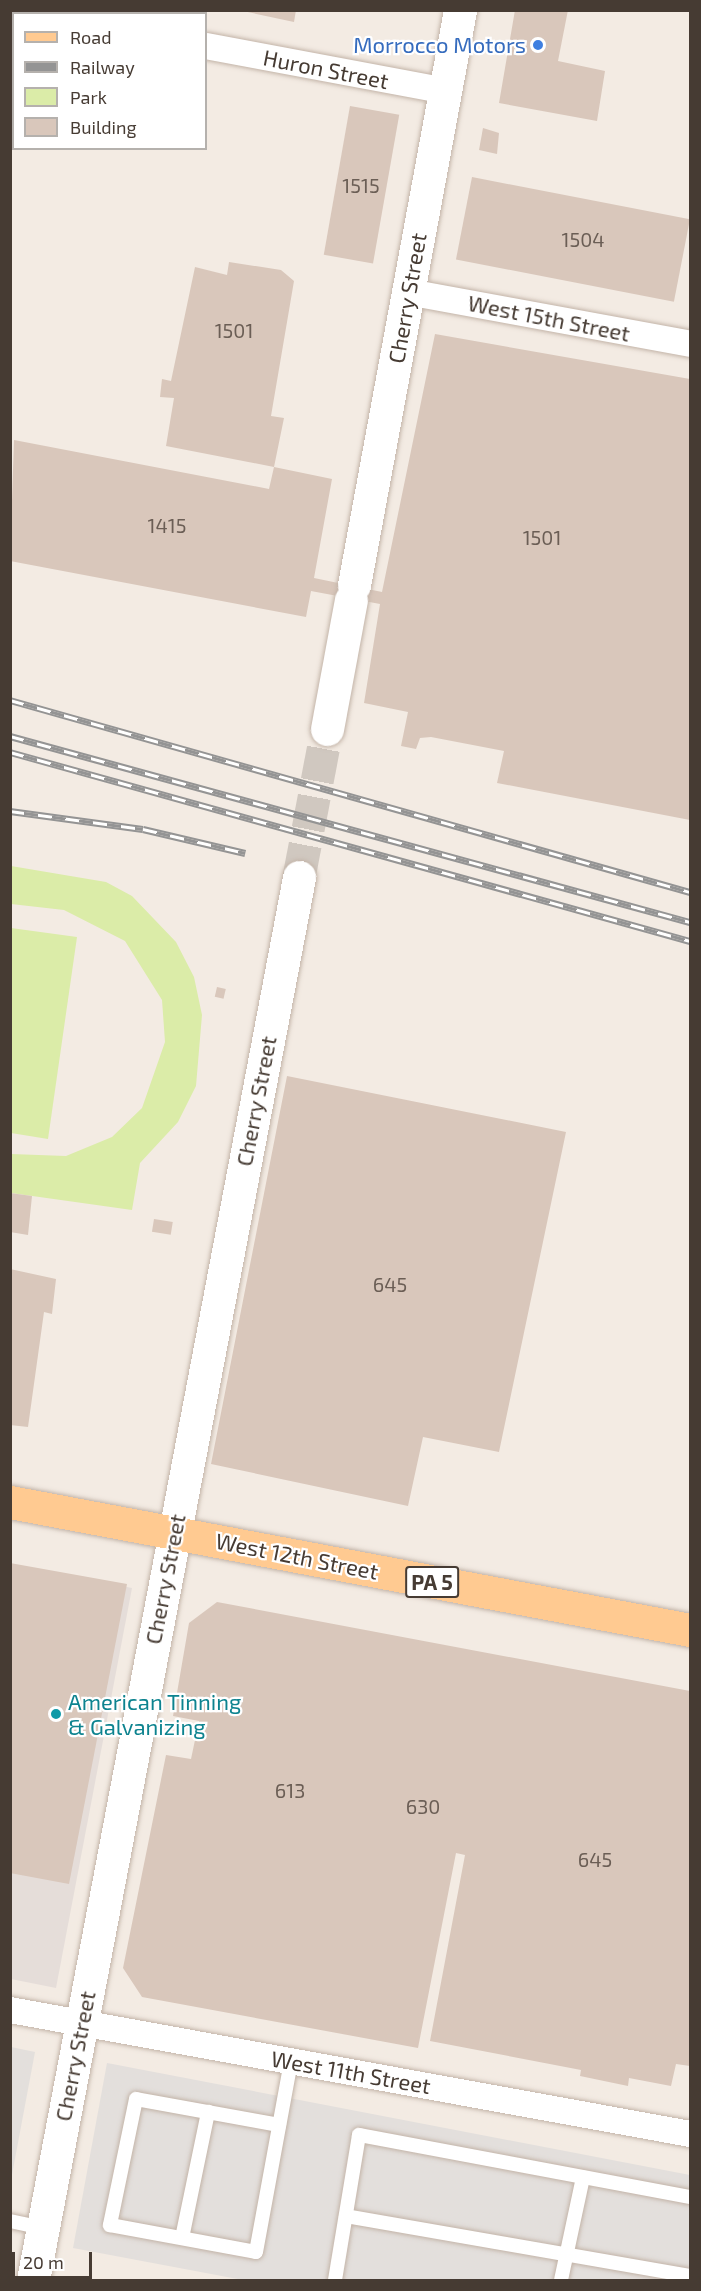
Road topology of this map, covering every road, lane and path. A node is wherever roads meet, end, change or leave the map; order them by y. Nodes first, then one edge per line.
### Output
1 (460, 10) edge
2 (207, 46) edge
3 (446, 92) junction
4 (408, 292) junction
5 (690, 344) edge
6 (327, 729) tunnel mouth
7 (299, 877) tunnel mouth
8 (10, 1502) edge
9 (174, 1533) junction
10 (690, 1630) edge
11 (10, 2010) edge
12 (81, 2023) junction
13 (291, 2061) junction
14 (208, 2112) junction
15 (279, 2125) junction
16 (690, 2134) edge
17 (583, 2177) junction
18 (690, 2197) edge
19 (346, 2216) junction
20 (10, 2221) edge
21 (43, 2228) junction
22 (182, 2238) junction
23 (566, 2254) junction
24 (690, 2276) edge
25 (33, 2280) edge
26 (335, 2280) edge
27 (561, 2280) edge

1 - 3 street, Cherry Street
2 - 3 street, Huron Street
3 - 4 street, Cherry Street
4 - 5 street, West 15th Street
4 - 6 street, Cherry Street
7 - 9 street, Cherry Street
8 - 9 main road, West 12th Street / PA 5
9 - 10 main road, West 12th Street / PA 5
9 - 12 street, Cherry Street
11 - 12 street, West 11th Street
12 - 13 street, West 11th Street
12 - 21 street, Cherry Street
13 - 15 lane
13 - 16 street, West 11th Street
14 - 15 lane
14 - 22 lane
14 - 22 lane
15 - 22 lane
17 - 18 lane
17 - 19 lane
17 - 23 lane
19 - 23 lane
19 - 26 lane
20 - 21 lane
21 - 25 street, Cherry Street
23 - 24 lane
23 - 27 lane

